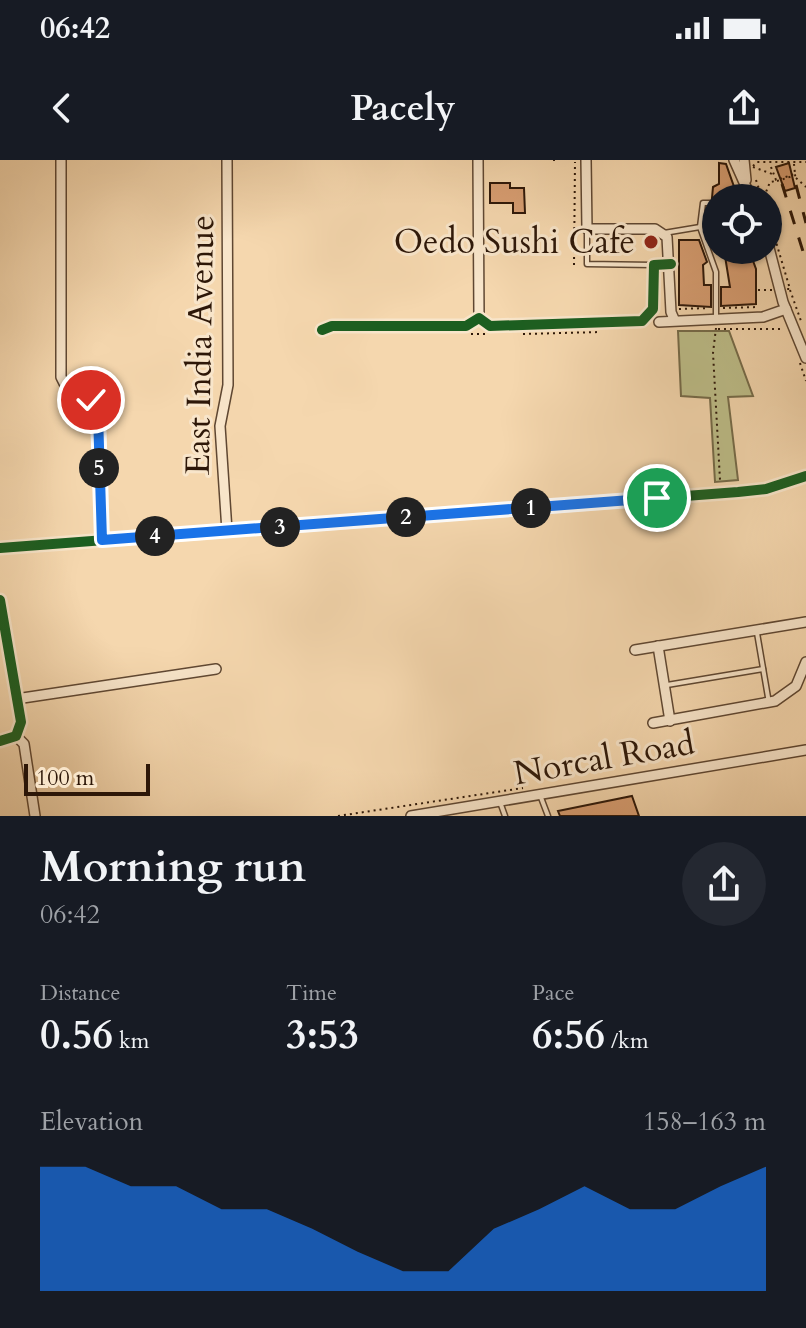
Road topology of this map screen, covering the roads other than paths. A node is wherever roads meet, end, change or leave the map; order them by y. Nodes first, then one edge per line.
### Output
1 (61, 160) edge
2 (227, 160) edge
3 (478, 160) edge
4 (586, 160) edge
5 (734, 160) edge
6 (752, 162) edge
7 (746, 184) joint
8 (702, 211) edge
9 (700, 227) junction
10 (587, 229) junction
11 (664, 233) junction
12 (671, 264) junction
13 (774, 264) edge
14 (654, 265) junction
15 (786, 309) junction
16 (479, 318) junction
17 (674, 319) junction
18 (716, 319) junction
19 (659, 322) dead end
20 (322, 330) dead end
21 (802, 357) edge
22 (806, 476) edge
23 (227, 531) junction
24 (102, 540) junction
25 (0, 548) edge
26 (0, 600) edge
27 (806, 622) edge
28 (757, 630) junction
29 (658, 646) junction
30 (635, 650) dead end
31 (806, 662) edge
32 (216, 669) dead end
33 (763, 669) junction
34 (665, 685) junction
35 (16, 699) junction
36 (769, 703) junction
37 (670, 721) junction
38 (653, 723) dead end
39 (16, 736) junction
40 (0, 741) edge
41 (806, 750) edge
42 (537, 791) junction
43 (500, 802) junction
44 (458, 812) edge
45 (35, 816) edge
46 (411, 816) edge
47 (505, 816) edge
48 (548, 816) edge

1 - 24 street
2 - 23 street, East India Avenue
3 - 16 street
4 - 10 street
5 - 7 street
6 - 7 street
8 - 9 lane
9 - 11 lane
9 - 18 lane
10 - 11 street
10 - 14 lane
11 - 12 street
12 - 14 street
12 - 17 street
13 - 15 street
14 - 16 street
15 - 18 street
15 - 21 street
16 - 20 street
17 - 18 street
17 - 19 street
22 - 23 street
23 - 24 street
24 - 25 street
26 - 35 street
27 - 28 street
28 - 29 street
28 - 33 lane
29 - 30 street
29 - 34 street
31 - 36 street
32 - 35 street
33 - 34 lane
33 - 36 lane
34 - 37 street
35 - 39 street
36 - 37 street
37 - 38 street
39 - 40 street
39 - 45 street
41 - 42 street, Norcal Road
42 - 43 street, Norcal Road
42 - 48 lane
43 - 44 street, Norcal Road
43 - 47 lane
44 - 46 street, Norcal Road

